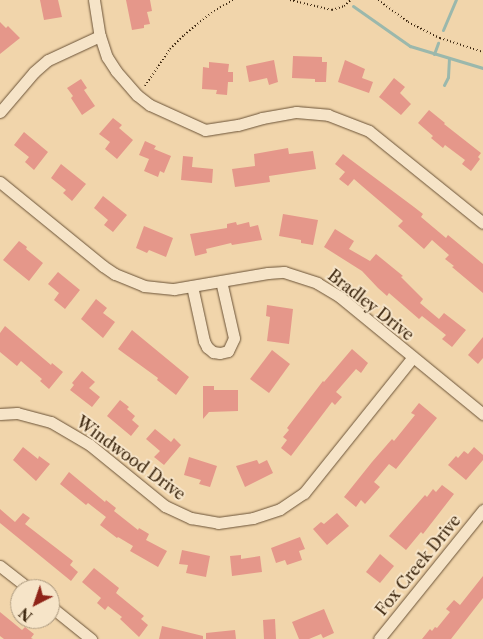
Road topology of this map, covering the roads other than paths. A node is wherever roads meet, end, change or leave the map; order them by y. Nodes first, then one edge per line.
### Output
1 (94, 0) edge
2 (100, 36) junction
3 (0, 112) edge
4 (0, 182) edge
5 (483, 223) edge
6 (222, 281) junction
7 (192, 286) junction
8 (412, 358) junction
9 (0, 414) edge
10 (483, 414) edge
11 (483, 510) edge
12 (0, 566) edge
13 (16, 579) edge
14 (60, 614) edge
15 (91, 639) edge
16 (379, 639) edge

1 - 2 street
2 - 3 street
2 - 5 street
4 - 7 street, Bradley Drive
6 - 7 street, Bradley Drive
6 - 7 street
6 - 8 street, Bradley Drive
8 - 9 street, Windwood Drive
8 - 10 street, Bradley Drive
11 - 16 street, Fox Creek Drive
12 - 13 street
14 - 15 street

